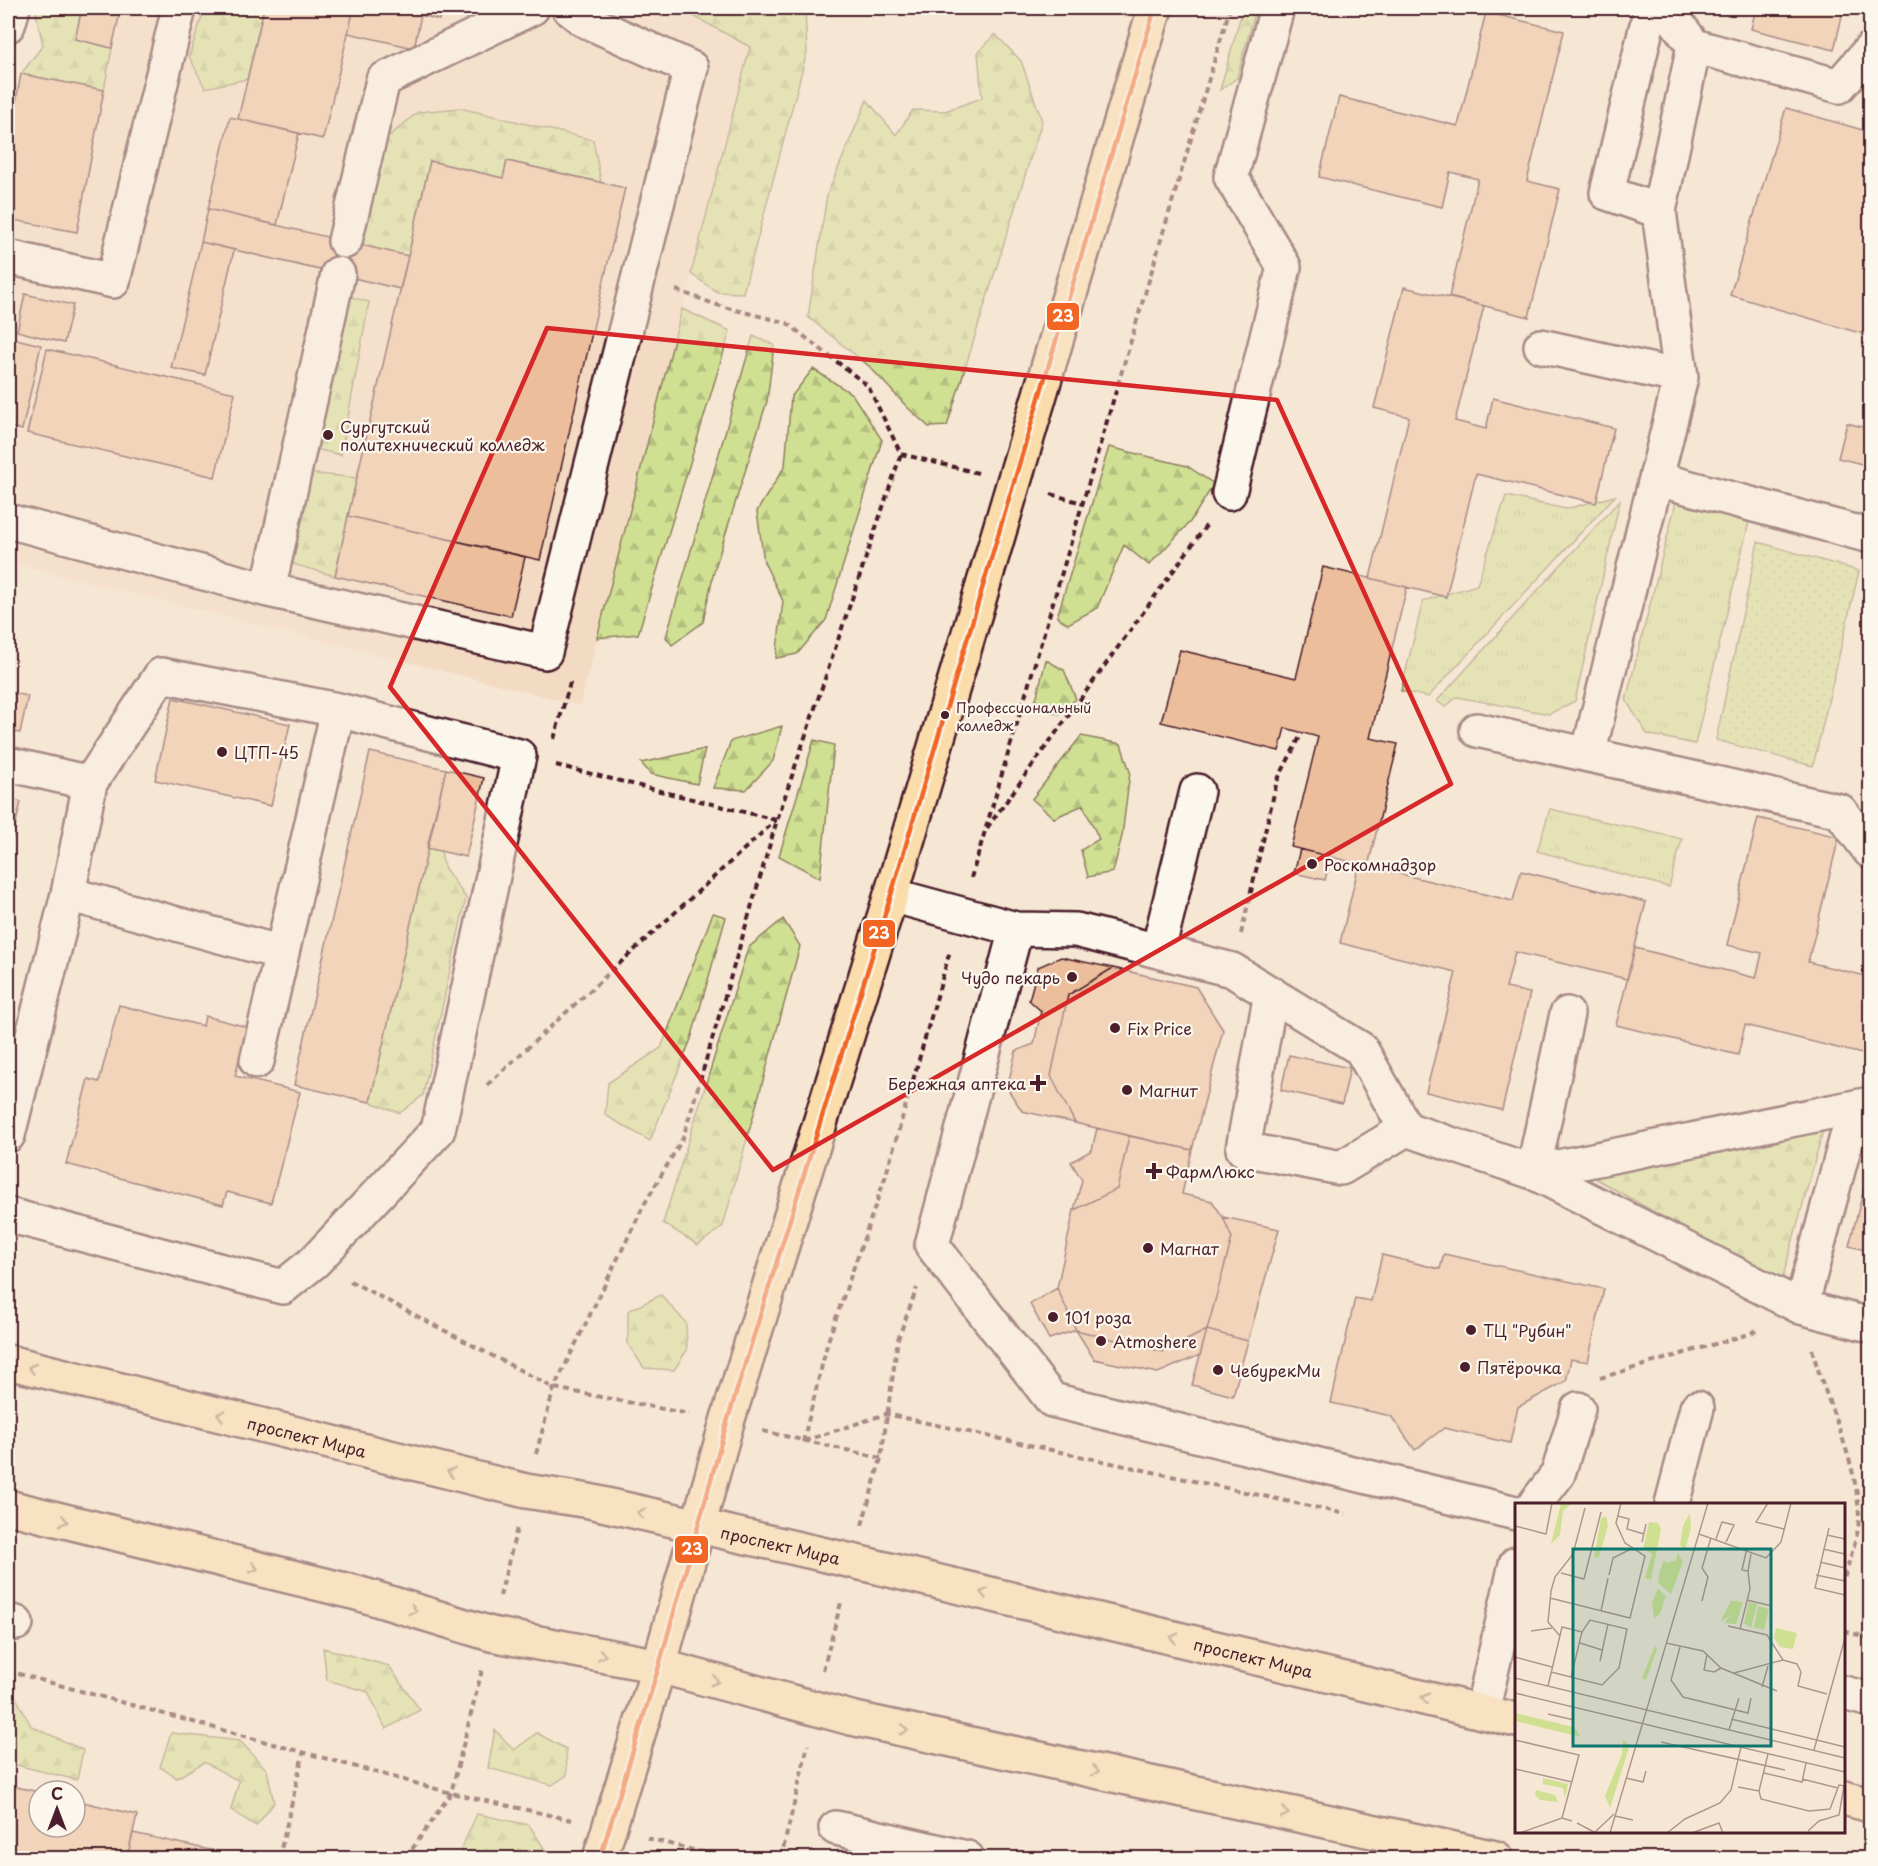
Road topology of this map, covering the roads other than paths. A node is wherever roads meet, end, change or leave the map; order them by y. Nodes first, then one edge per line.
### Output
1 (13, 8) edge
2 (179, 8) edge
3 (532, 8) edge
4 (569, 8) edge
5 (1155, 8) edge
6 (1277, 8) edge
7 (1651, 8) edge
8 (1666, 8) edge
9 (8, 25) edge
10 (1694, 46) junction
11 (1870, 50) edge
12 (1659, 212) junction
13 (345, 242) dead end
14 (8, 257) edge
15 (338, 274) dead end
16 (1541, 346) dead end
17 (1682, 378) junction
18 (1657, 479) junction
19 (1229, 493) road end
20 (8, 521) edge
21 (1870, 536) edge
22 (268, 590) junction
23 (338, 710) junction
24 (1477, 730) dead end
25 (1588, 755) junction
26 (8, 764) edge
27 (90, 783) junction
28 (1197, 791) dead end
29 (1870, 851) edge
30 (68, 894) junction
31 (891, 895) junction
32 (1016, 928) junction
33 (1158, 951) junction
34 (282, 953) junction
35 (1271, 993) junction
36 (1567, 1014) dead end
37 (257, 1061) dead end
38 (1863, 1106) edge
39 (1406, 1129) junction
40 (8, 1135) edge
41 (1533, 1172) junction
42 (8, 1215) edge
43 (1801, 1307) junction
44 (1870, 1325) edge
45 (8, 1362) edge
46 (1696, 1408) dead end
47 (1578, 1409) road end
48 (1536, 1503) edge
49 (1672, 1503) edge
50 (8, 1507) edge
51 (1515, 1514) edge
52 (698, 1526) junction
53 (1515, 1572) edge
54 (1510, 1614) edge
55 (659, 1666) junction
56 (1845, 1694) edge
57 (1870, 1700) edge
58 (1482, 1712) junction
59 (1515, 1720) edge
60 (1845, 1798) edge
61 (1870, 1805) edge
62 (836, 1828) dead end
63 (604, 1843) edge
64 (967, 1858) edge
65 (1496, 1858) edge

1 - 9 lane
2 - 14 lane
3 - 13 lane
4 - 22 lane
5 - 31 main road
6 - 19 lane
7 - 12 lane
8 - 10 lane
10 - 11 lane
10 - 12 lane
12 - 17 lane
15 - 22 lane
16 - 17 lane
17 - 18 lane
18 - 21 lane
18 - 25 lane
20 - 22 lane
23 - 27 lane
23 - 34 lane
23 - 42 lane
24 - 25 lane
25 - 29 lane
26 - 27 lane
27 - 30 lane
28 - 33 lane
30 - 34 lane
30 - 40 lane
31 - 32 lane
31 - 52 main road
32 - 33 lane
32 - 51 lane
33 - 35 lane
34 - 37 lane
35 - 39 lane
35 - 39 lane
36 - 41 lane
38 - 41 lane
38 - 43 lane
39 - 41 lane
41 - 43 lane
43 - 44 lane
52 -> 45 main road, проспект Мира
46 - 49 lane
47 - 48 lane
50 -> 55 main road
52 - 55 main road
58 -> 52 main road, проспект Мира
53 - 54 lane
54 - 58 lane
55 - 63 main road
55 -> 65 main road
56 - 57 lane
58 - 59 main road, проспект Мира
60 - 61 main road
62 - 64 lane

